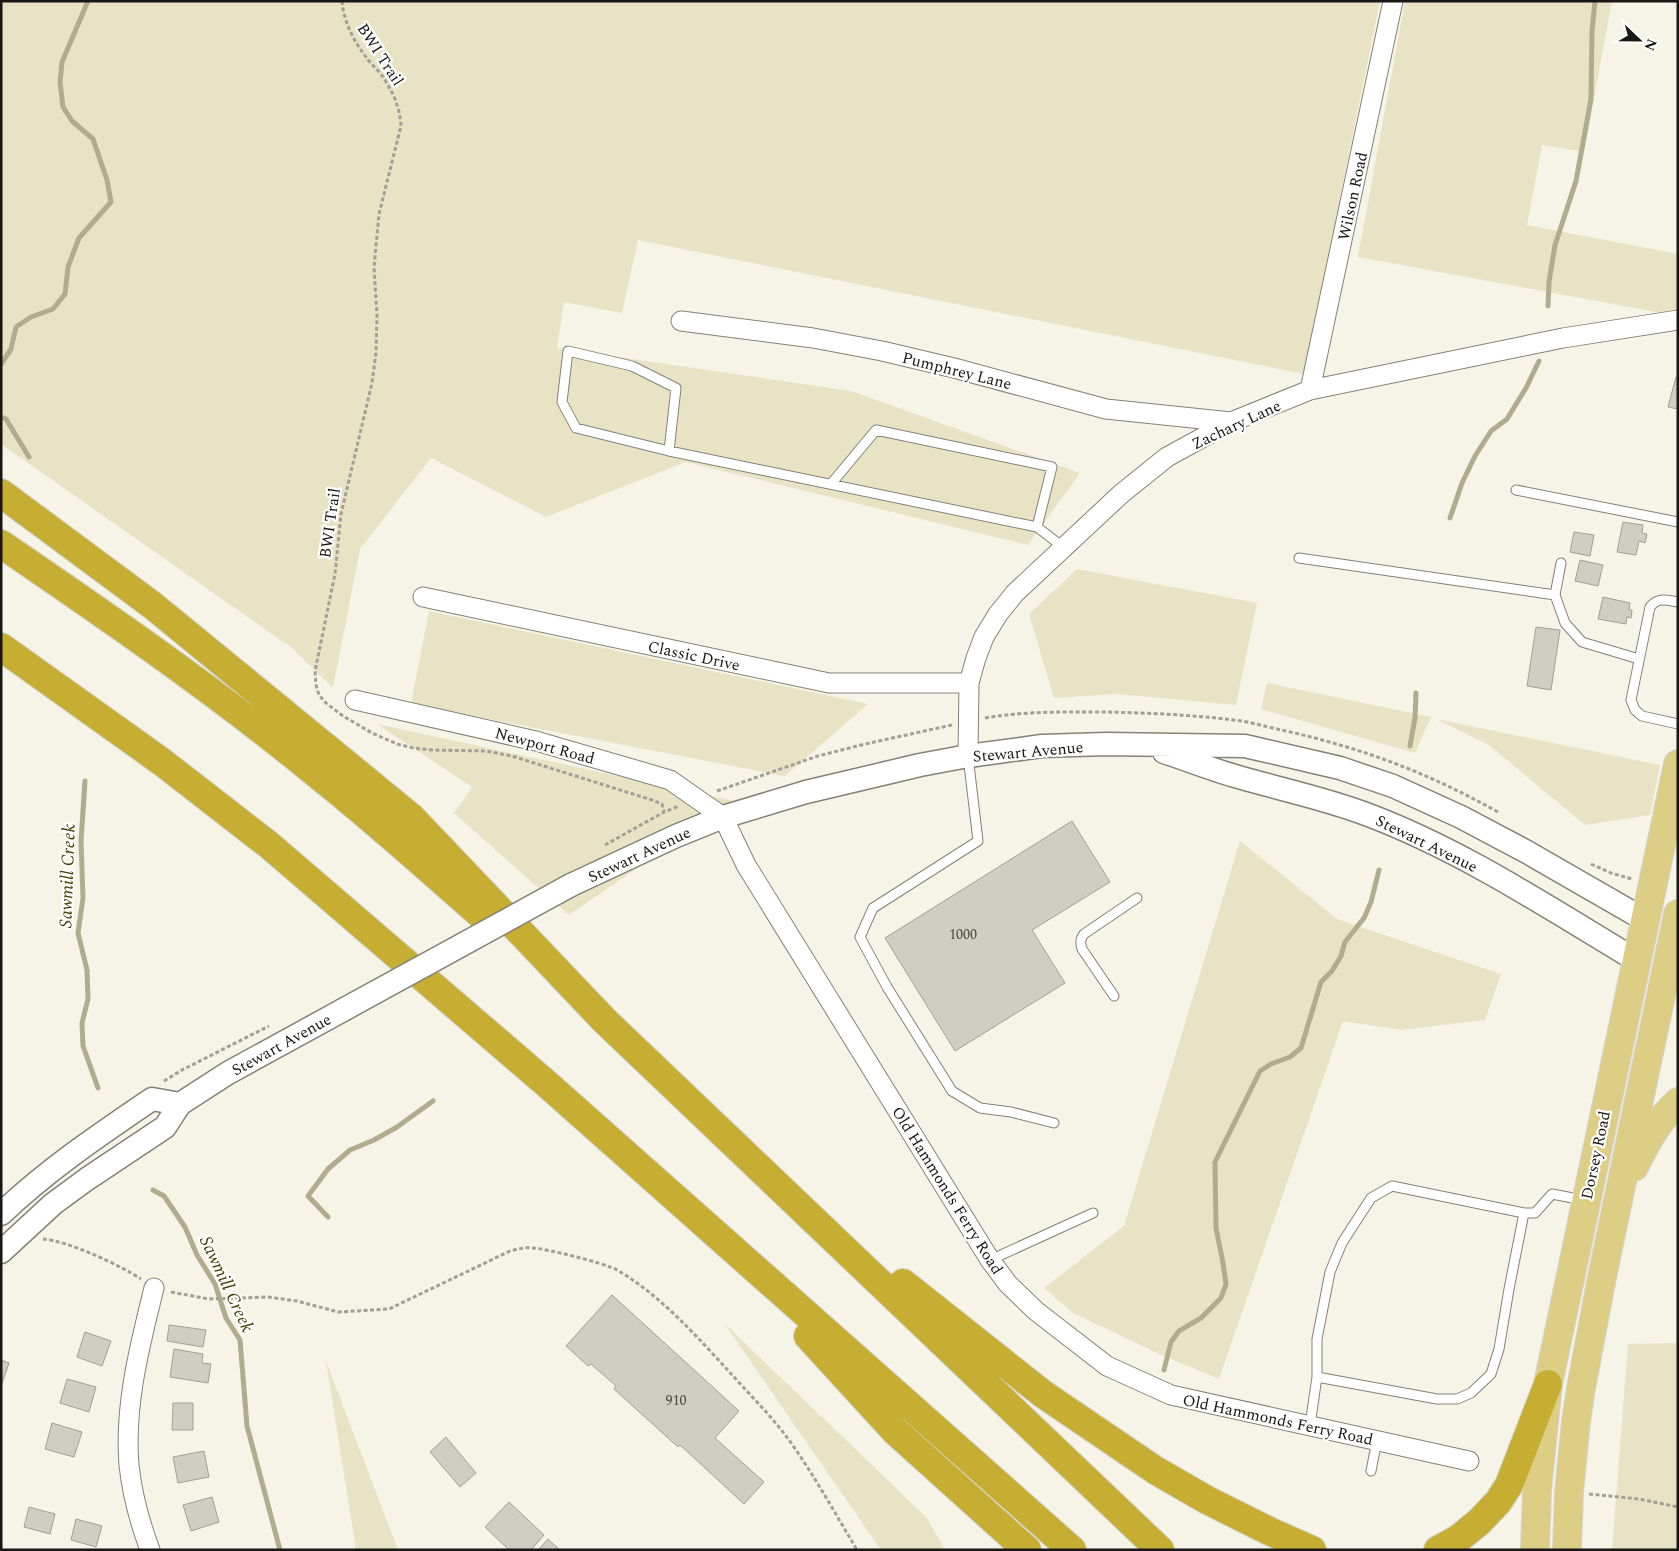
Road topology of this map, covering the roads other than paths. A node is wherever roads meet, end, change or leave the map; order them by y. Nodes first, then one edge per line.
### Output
1 (1393, 1) edge
2 (1678, 320) edge
3 (681, 321) dead end
4 (1310, 390) junction
5 (1232, 422) junction
6 (669, 451) junction
7 (830, 484) junction
8 (1516, 490) dead end
9 (1, 493) edge
10 (1678, 522) edge
11 (1037, 527) junction
12 (1, 544) edge
13 (1063, 547) junction
14 (1299, 558) dead end
15 (1561, 563) dead end
16 (1555, 595) junction
17 (423, 597) dead end
18 (1678, 602) edge
19 (1, 647) edge
20 (1640, 659) junction
21 (968, 683) junction
22 (355, 700) dead end
23 (1678, 724) edge
24 (1144, 745) junction
25 (968, 756) junction
26 (1678, 764) edge
27 (723, 818) junction
28 (1137, 898) dead end
29 (1645, 920) junction
30 (1676, 929) edge
31 (1636, 960) junction
32 (1671, 980) edge
33 (1114, 996) dead end
34 (604, 1020) junction
35 (1678, 1102) edge
36 (180, 1104) junction
37 (1054, 1123) dead end
38 (765, 1173) junction
39 (1618, 1197) junction
40 (1585, 1201) junction
41 (1093, 1213) dead end
42 (1524, 1213) junction
43 (1, 1214) edge
44 (709, 1228) junction
45 (1, 1252) edge
46 (990, 1260) junction
47 (154, 1288) road end
48 (1317, 1376) junction
49 (1548, 1384) junction
50 (1310, 1425) junction
51 (1377, 1440) junction
52 (1469, 1461) dead end
53 (1371, 1471) dead end
54 (150, 1550) edge
55 (1027, 1550) edge
56 (1072, 1550) edge
57 (1160, 1550) edge
58 (1312, 1550) edge
59 (1438, 1550) edge
60 (1535, 1550) edge
61 (1567, 1550) edge

1 - 4 street, Wilson Road
2 - 4 street, Zachary Lane
3 - 5 street, Pumphrey Lane
4 - 5 street, Zachary Lane
5 - 13 street, Zachary Lane
6 - 6 lane
6 - 7 lane
7 - 11 lane
7 - 11 lane
8 - 10 lane
9 - 34 highway
11 - 13 lane
12 - 34 highway
13 - 21 street, Zachary Lane
14 - 16 lane
15 - 16 lane
16 - 20 lane
17 - 21 street, Classic Drive
18 - 20 lane
19 - 44 highway
20 - 23 lane
21 - 25 street, Zachary Lane
22 - 27 street, Newport Road
24 - 25 street, Stewart Avenue
24 - 29 street, Stewart Avenue
24 - 31 street, Stewart Avenue
25 - 27 street, Stewart Avenue
25 - 37 lane
26 - 29 main road, Dorsey Road
27 - 36 street, Stewart Avenue, bridge
27 - 46 street, Old Hammonds Ferry Road
28 - 33 lane
29 - 30 main road
29 - 31 main road, Dorsey Road
30 - 32 main road, Dorsey Road
31 - 32 main road
31 - 40 main road, Dorsey Road
32 - 39 main road, Dorsey Road
34 - 38 highway
35 - 39 main road
36 - 43 street
36 - 45 street, Stewart Avenue
38 - 57 highway
38 - 58 highway
39 - 61 main road, Dorsey Road
40 - 42 lane
40 - 49 main road, Dorsey Road
41 - 46 lane
42 - 48 lane
42 - 48 lane
44 - 55 highway
44 - 56 highway
46 - 50 street, Old Hammonds Ferry Road
47 - 54 street
48 - 50 lane
49 - 59 highway
49 - 60 main road, Dorsey Road
50 - 51 street, Old Hammonds Ferry Road
51 - 52 street, Old Hammonds Ferry Road
51 - 53 lane

